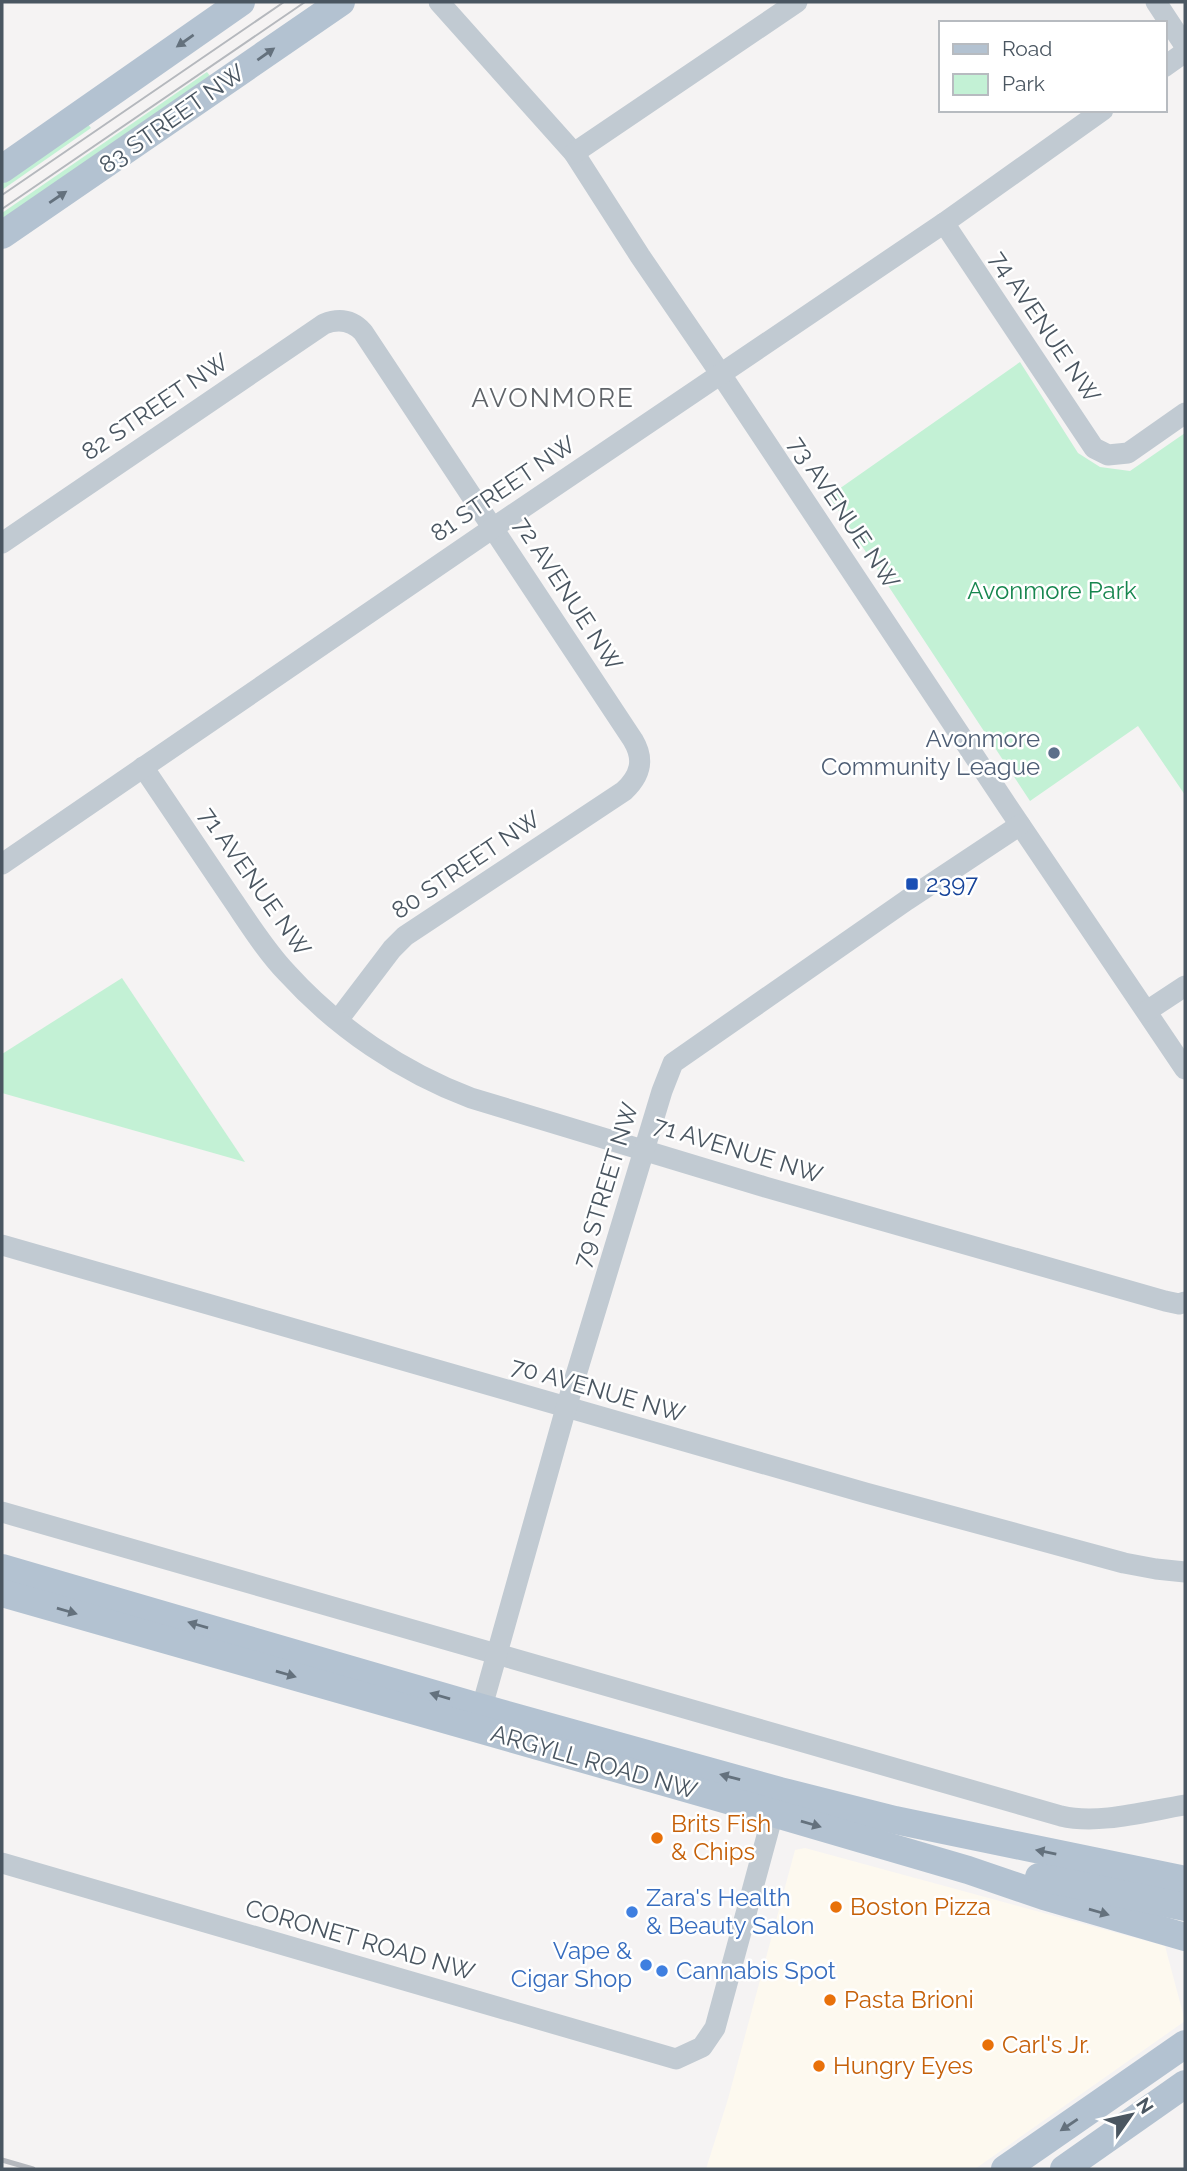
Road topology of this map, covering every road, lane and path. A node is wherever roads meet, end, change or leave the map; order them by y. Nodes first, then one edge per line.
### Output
1 (241, 2) edge
2 (341, 2) edge
3 (439, 2) edge
4 (797, 2) edge
5 (1156, 2) edge
6 (1185, 49) edge
7 (1166, 64) edge
8 (1100, 112) edge
9 (574, 153) junction
10 (2, 169) edge
11 (944, 223) junction
12 (2, 235) edge
13 (341, 320) joint
14 (720, 373) junction
15 (1185, 413) edge
16 (493, 527) junction
17 (2, 543) edge
18 (144, 767) junction
19 (639, 770) joint
20 (1020, 825) junction
21 (2, 864) edge
22 (1185, 986) edge
23 (1147, 1011) junction
24 (338, 1020) junction
25 (1185, 1069) edge
26 (645, 1150) junction
27 (2, 1245) edge
28 (1175, 1301) edge
29 (566, 1408) junction
30 (2, 1512) edge
31 (2, 1568) edge
32 (1184, 1572) edge
33 (2, 1593) edge
34 (497, 1653) junction
35 (479, 1718) junction
36 (776, 1802) junction
37 (1185, 1805) edge
38 (926, 1857) junction
39 (2, 1864) edge
40 (1185, 1880) edge
41 (1185, 1907) edge
42 (1183, 1938) edge
43 (1185, 2044) edge
44 (1185, 2084) edge
45 (1005, 2169) edge
46 (1064, 2169) edge

1 -> 10 main road
12 -> 2 main road, 83 STREET NW
3 - 9 street, 73 AVENUE NW
4 - 9 street
5 - 6 street
6 - 7 street
8 - 11 street, 81 STREET NW
9 - 14 street, 73 AVENUE NW
11 - 14 street, 81 STREET NW
11 - 15 street, 74 AVENUE NW
13 - 16 street, 72 AVENUE NW
13 - 17 street, 82 STREET NW
14 - 16 street, 81 STREET NW
14 - 20 street, 73 AVENUE NW
16 - 18 street, 81 STREET NW
16 - 19 street, 72 AVENUE NW
18 - 21 street, 81 STREET NW
18 - 24 street, 71 AVENUE NW
19 - 24 street, 80 STREET NW
20 - 23 street, 73 AVENUE NW
20 - 26 street, 79 STREET NW
22 - 23 street
23 - 25 street, 73 AVENUE NW
24 - 26 street, 71 AVENUE NW
26 - 28 street, 71 AVENUE NW
26 - 29 street, 79 STREET NW
27 - 29 street, 70 AVENUE NW
29 - 32 street, 70 AVENUE NW
29 - 34 street, 79 STREET NW
30 - 34 street
35 -> 31 main road, ARGYLL ROAD NW
33 -> 35 main road, ARGYLL ROAD NW
34 - 35 street, 79 STREET NW
34 - 37 street
35 - 36 main road, ARGYLL ROAD NW
36 -> 38 main road, ARGYLL ROAD NW
36 - 39 street, CORONET ROAD NW
40 -> 36 main road, ARGYLL ROAD NW
38 - 41 main road
38 -> 42 main road, ARGYLL ROAD NW
43 -> 45 main road
44 - 46 main road

